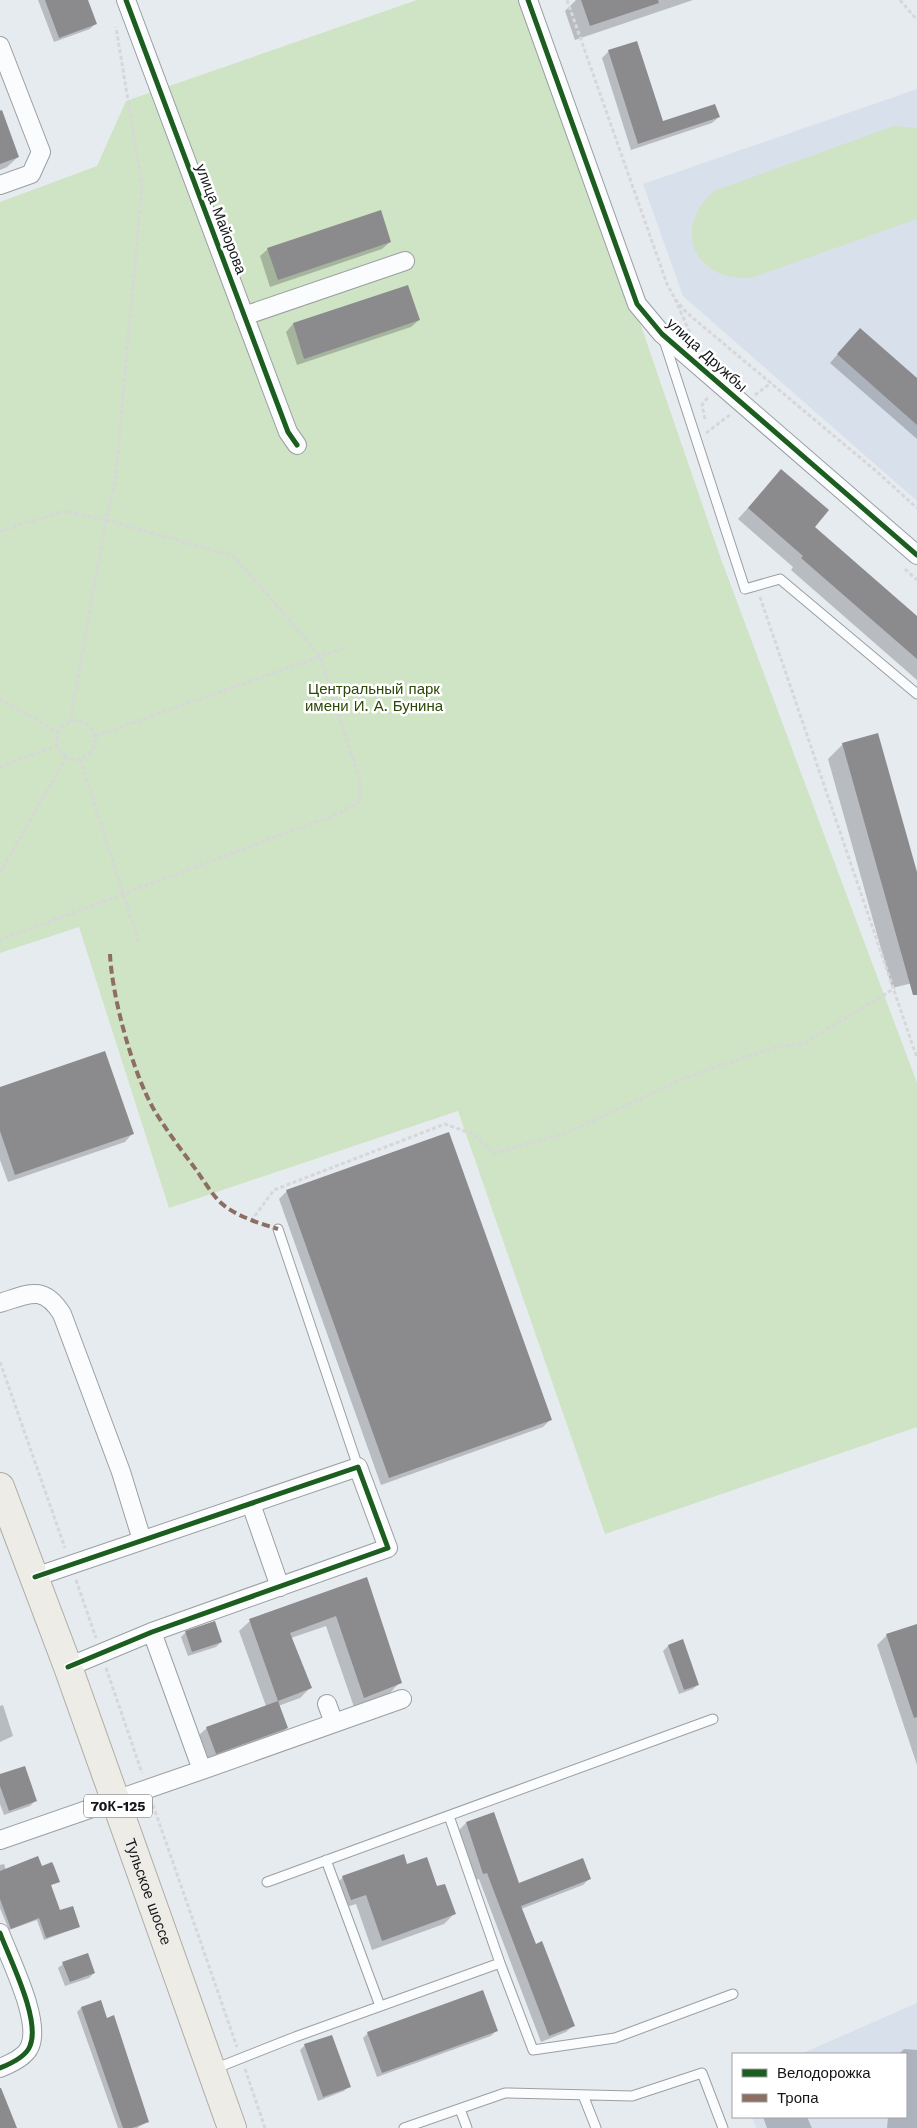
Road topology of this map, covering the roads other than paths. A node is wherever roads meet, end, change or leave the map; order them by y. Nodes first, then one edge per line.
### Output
1 (126, 0) edge
2 (528, 0) edge
3 (0, 46) edge
4 (0, 185) edge
5 (405, 261) dead end
6 (244, 316) junction
7 (662, 334) junction
8 (297, 445) dead end
9 (917, 555) edge
10 (917, 694) edge
11 (278, 1229) dead end
12 (0, 1303) edge
13 (358, 1467) junction
14 (0, 1486) edge
15 (251, 1504) junction
16 (142, 1540) junction
17 (35, 1577) junction
18 (280, 1587) junction
19 (152, 1632) junction
20 (68, 1667) junction
21 (402, 1699) dead end
22 (327, 1704) dead end
23 (713, 1719) dead end
24 (334, 1723) junction
25 (202, 1770) junction
26 (116, 1801) junction
27 (449, 1816) junction
28 (0, 1840) edge
29 (326, 1860) junction
30 (267, 1882) dead end
31 (0, 1933) edge
32 (500, 1963) junction
33 (733, 1994) dead end
34 (380, 2006) junction
35 (0, 2068) edge
36 (211, 2070) junction
37 (583, 2095) junction
38 (460, 2109) junction
39 (232, 2128) edge
40 (404, 2128) edge
41 (467, 2128) edge
42 (596, 2128) edge
43 (723, 2128) edge

1 - 6 street, улица Майорова
2 - 7 street, улица Дружбы
3 - 4 street
5 - 6 street
6 - 8 street, улица Майорова
7 - 9 street, улица Дружбы
7 - 10 lane
11 - 13 lane
12 - 16 street
13 - 15 street
13 - 18 street
14 - 17 main road, Тульское шоссе / 70К-125
15 - 16 street
15 - 18 street
16 - 17 street
17 - 20 main road, Тульское шоссе / 70К-125
18 - 19 street
19 - 20 street
19 - 25 street
20 - 26 main road, Тульское шоссе / 70К-125
21 - 24 street
22 - 24 street
23 - 27 lane
24 - 25 street
25 - 26 street
26 - 28 street
26 - 36 main road, Тульское шоссе / 70К-125
27 - 29 lane
27 - 32 lane
29 - 30 lane
29 - 34 lane
31 - 35 street
32 - 33 lane
32 - 34 lane
34 - 36 lane
36 - 39 main road, Тульское шоссе / 70К-125
37 - 38 lane
37 - 42 lane
37 - 43 lane
38 - 40 lane
38 - 41 lane

